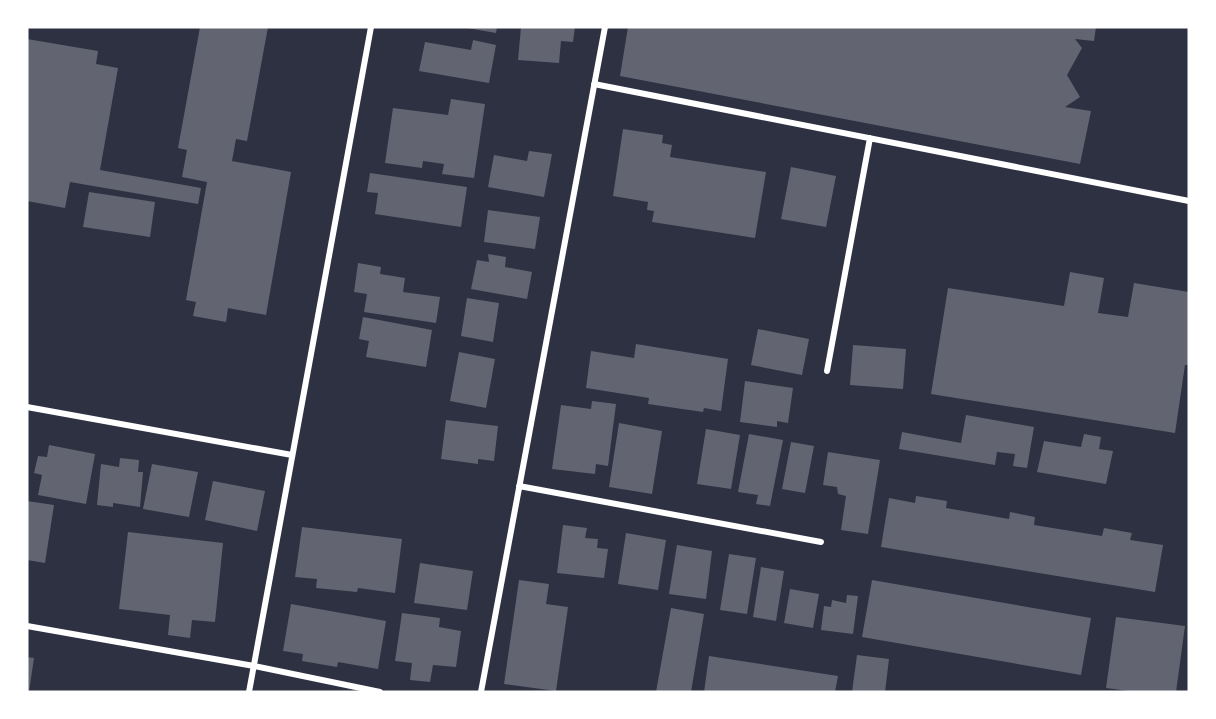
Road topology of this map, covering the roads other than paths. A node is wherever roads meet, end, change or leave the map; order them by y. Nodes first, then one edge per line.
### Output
1 (371, 27) edge
2 (605, 27) edge
3 (594, 84) junction
4 (870, 138) junction
5 (1189, 201) edge
6 (827, 371) dead end
7 (27, 407) edge
8 (292, 455) junction
9 (519, 486) junction
10 (821, 542) dead end
11 (27, 626) edge
12 (254, 666) junction
13 (249, 692) edge
14 (380, 692) edge
15 (481, 692) edge

1 - 8 street
2 - 3 street
3 - 4 street
3 - 9 street
4 - 5 street
4 - 6 street
7 - 8 street
8 - 12 street
9 - 10 street
9 - 15 street
11 - 12 street
12 - 13 street
12 - 14 street

